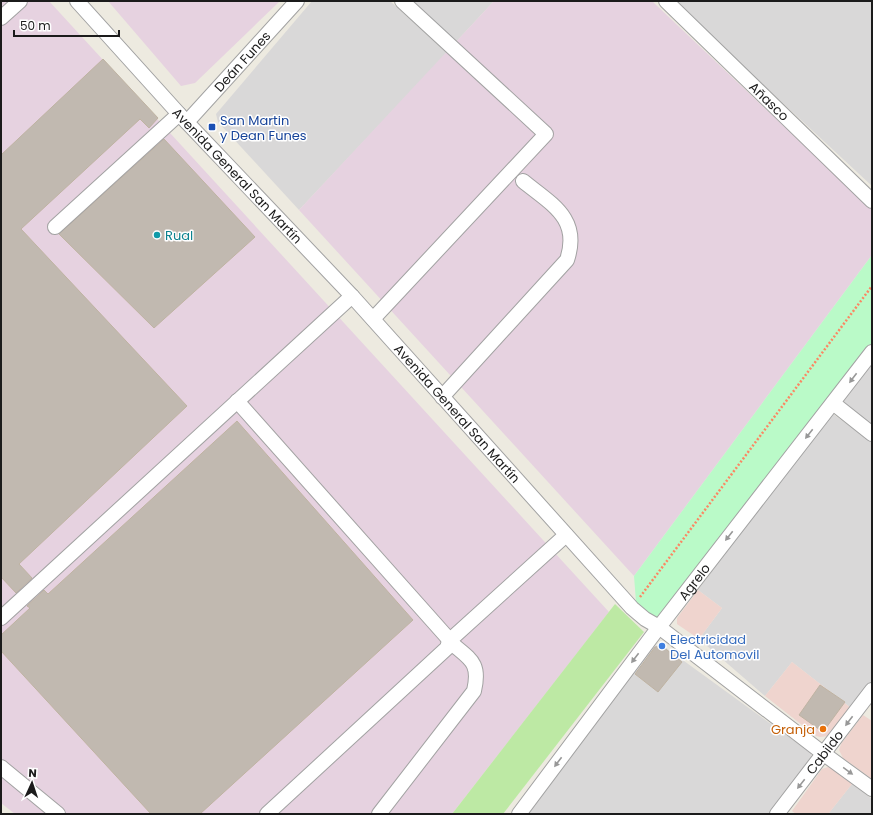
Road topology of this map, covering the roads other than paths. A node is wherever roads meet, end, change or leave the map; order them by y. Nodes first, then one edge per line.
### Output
1 (20, 1) edge
2 (77, 1) edge
3 (297, 1) edge
4 (402, 1) edge
5 (666, 1) edge
6 (1, 18) edge
7 (183, 118) junction
8 (523, 180) dead end
9 (872, 201) edge
10 (55, 226) dead end
11 (352, 296) junction
12 (373, 319) junction
13 (872, 352) edge
14 (442, 397) junction
15 (237, 401) junction
16 (833, 403) junction
17 (872, 434) edge
18 (566, 535) junction
19 (1, 618) edge
20 (659, 627) junction
21 (449, 641) junction
22 (872, 690) edge
23 (824, 754) junction
24 (1, 767) edge
25 (872, 789) edge
26 (58, 814) edge
27 (267, 814) edge
28 (379, 814) edge
29 (519, 814) edge
30 (777, 814) edge

1 - 6 street
2 - 7 street, Avenida General San Martín
3 - 7 street, Deán Funes
4 - 12 street
5 - 9 street, Añasco
7 - 10 street, Deán Funes
7 - 11 street, Avenida General San Martín
8 - 14 street
11 - 12 street, Avenida General San Martín
11 - 15 street
12 - 14 street, Avenida General San Martín
13 -> 16 street, Agrelo
14 - 18 street, Avenida General San Martín
15 - 19 street
15 - 21 street
16 - 17 street
16 -> 20 street, Agrelo
18 - 20 street, Avenida General San Martín
18 - 21 street
20 - 23 street, Avenida General San Martín
20 -> 29 street, Agrelo
21 - 27 street
21 - 28 street
22 -> 23 street, Cabildo
23 -> 25 street, Avenida General San Martín
23 -> 30 street, Cabildo
24 - 26 street

